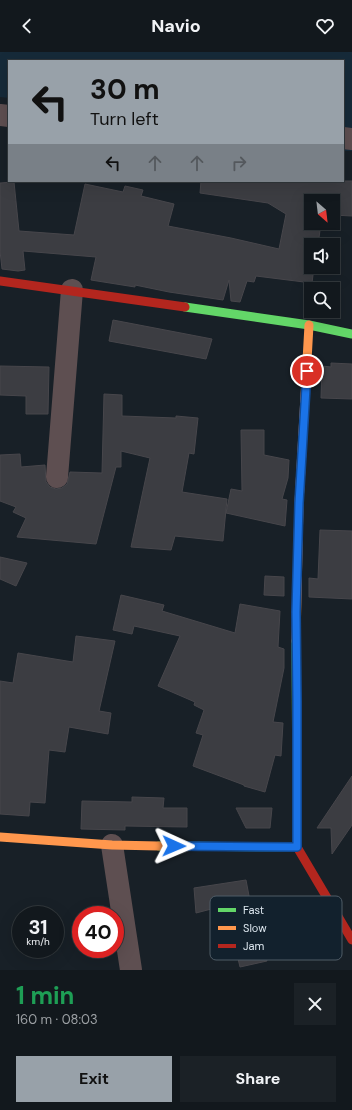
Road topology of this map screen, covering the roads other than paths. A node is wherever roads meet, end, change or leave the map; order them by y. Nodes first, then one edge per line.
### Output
1 (0, 281) edge
2 (72, 290) junction
3 (309, 325) junction
4 (352, 334) edge
5 (57, 477) dead end
6 (0, 837) edge
7 (112, 845) junction
8 (297, 847) junction
9 (326, 896) edge
10 (342, 923) edge
11 (352, 940) edge
12 (131, 970) edge

1 - 2 street
2 - 3 street
2 - 5 street
3 - 4 street
3 - 8 street
6 - 7 street
7 - 8 street
7 - 12 street
8 - 9 street
10 - 11 street

